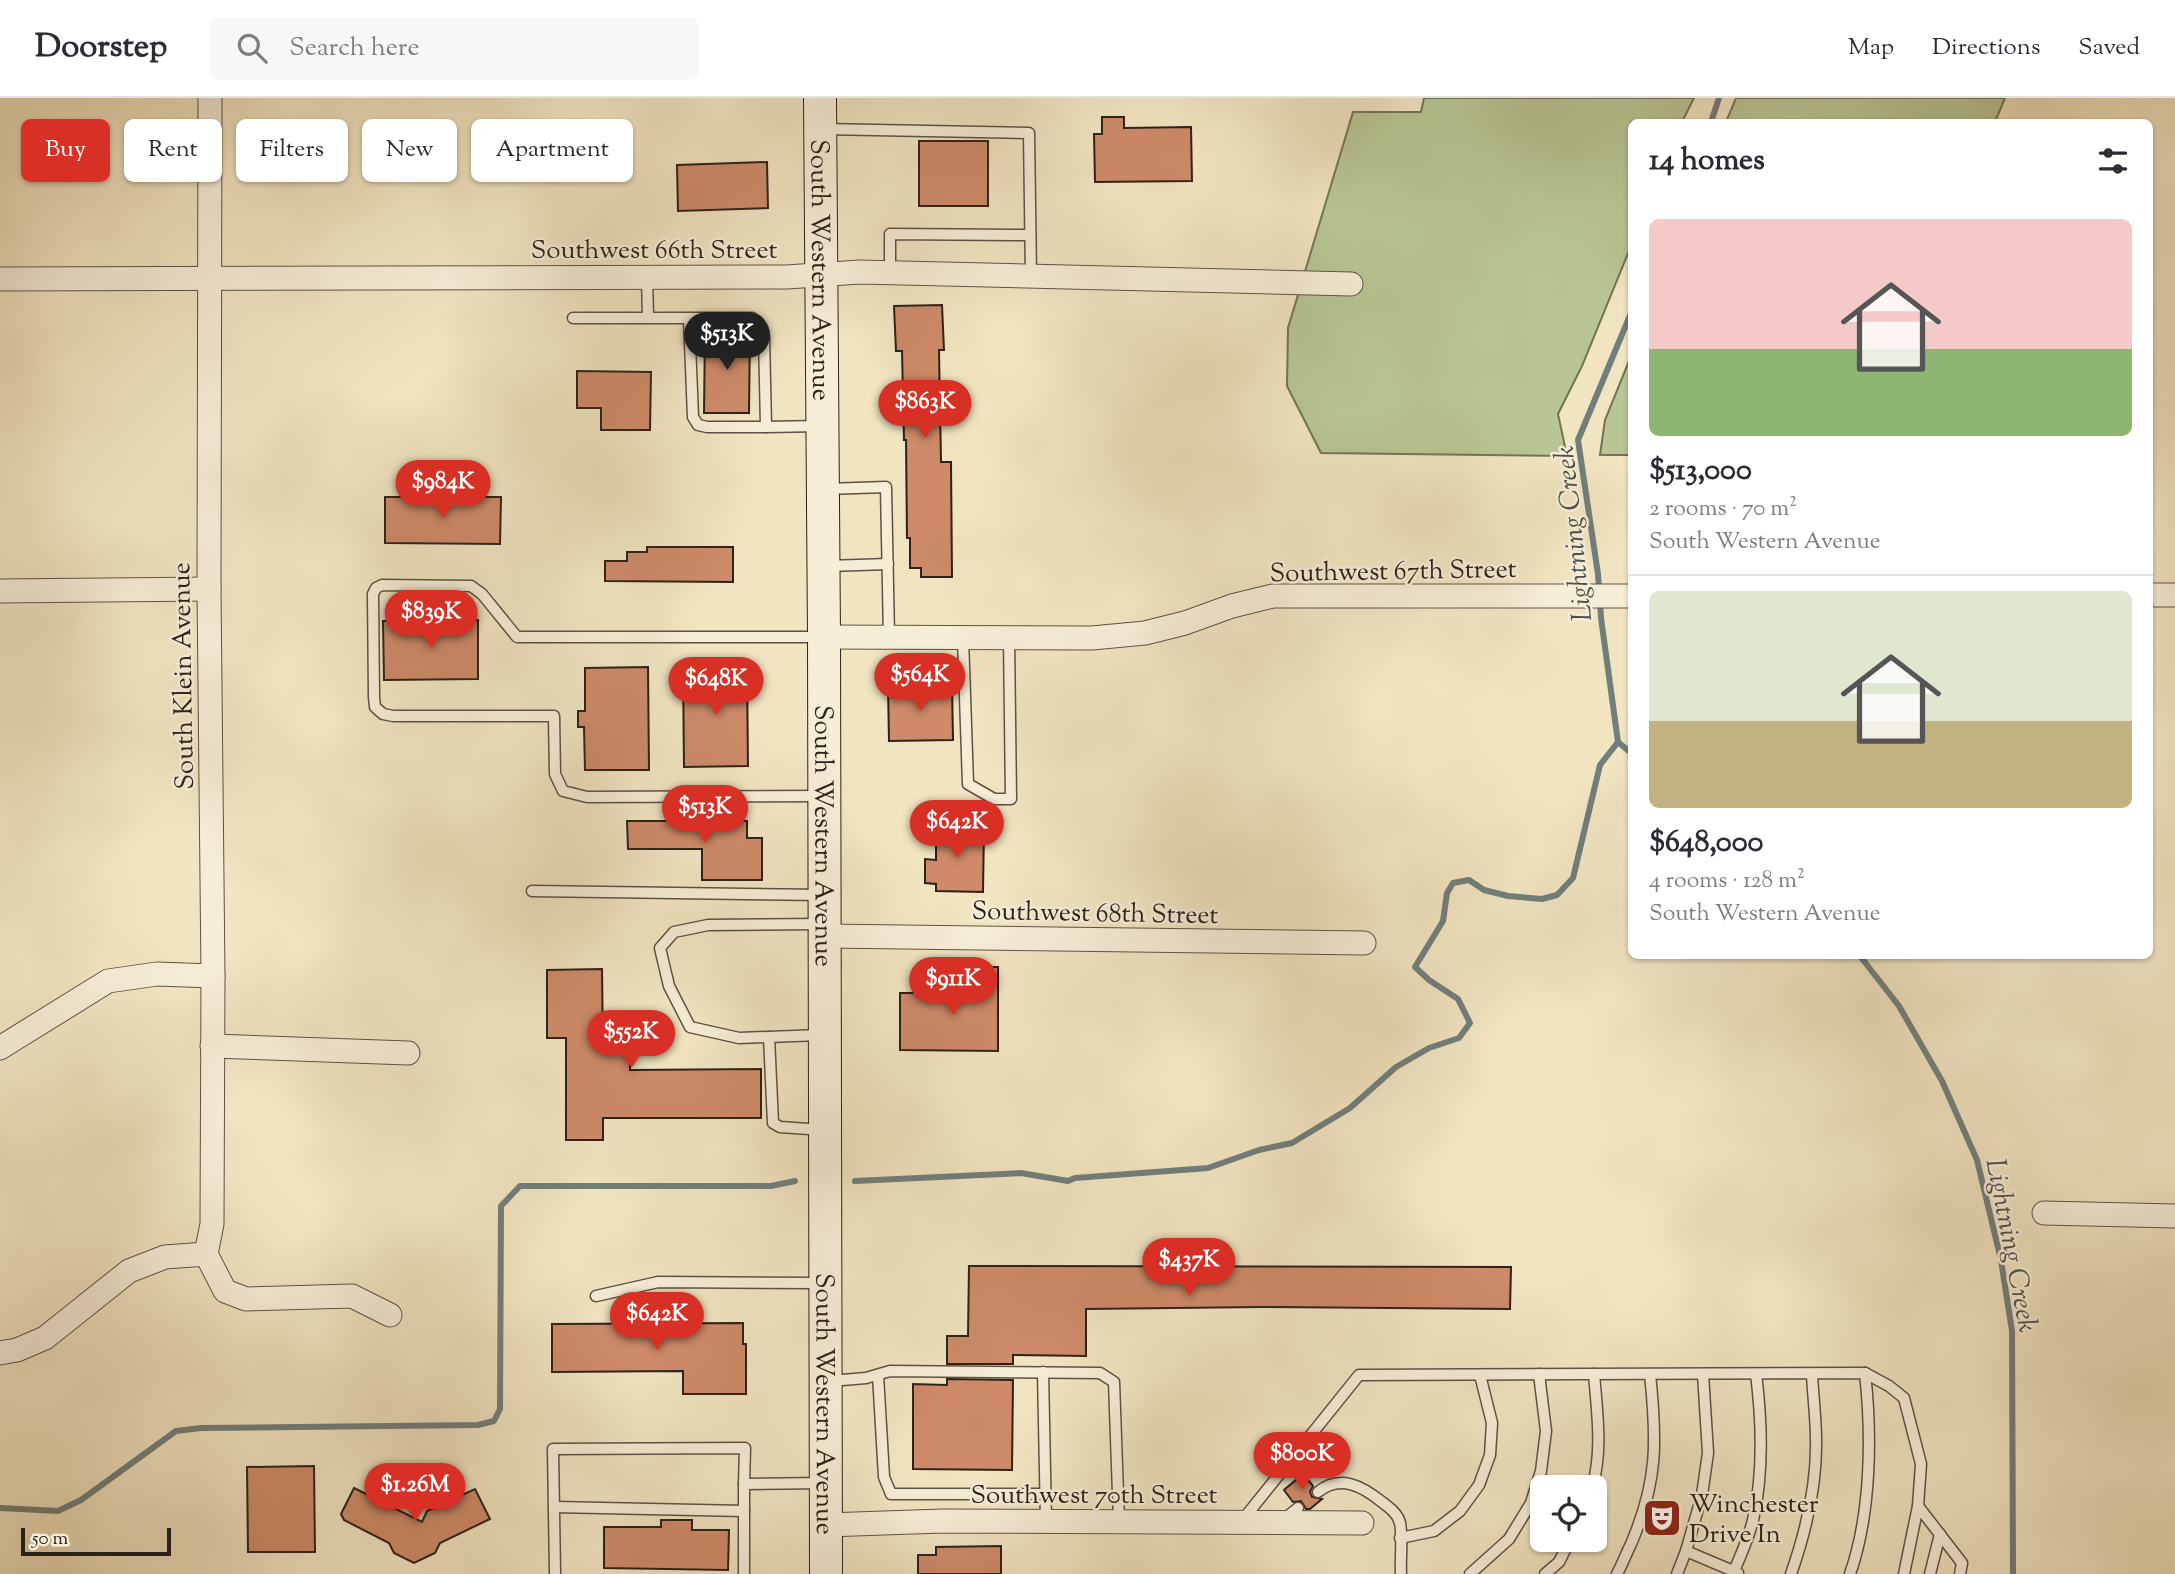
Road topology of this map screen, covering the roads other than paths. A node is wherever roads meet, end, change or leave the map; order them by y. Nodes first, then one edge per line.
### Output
1 (210, 98) edge
2 (820, 98) edge
3 (821, 129) junction
4 (1030, 235) junction
5 (890, 272) junction
6 (821, 274) junction
7 (1031, 276) junction
8 (647, 277) junction
9 (0, 279) edge
10 (210, 279) junction
11 (1351, 284) dead end
12 (648, 317) junction
13 (573, 318) dead end
14 (689, 318) junction
15 (822, 426) junction
16 (766, 427) junction
17 (823, 489) junction
18 (888, 564) junction
19 (824, 566) junction
20 (208, 589) junction
21 (0, 591) edge
22 (2175, 595) edge
23 (1628, 596) edge
24 (2153, 596) edge
25 (824, 638) junction
26 (889, 638) junction
27 (963, 638) junction
28 (1009, 638) junction
29 (824, 796) junction
30 (533, 891) dead end
31 (825, 918) junction
32 (1364, 943) dead end
33 (214, 976) junction
34 (825, 1035) junction
35 (769, 1037) junction
36 (212, 1046) junction
37 (0, 1048) edge
38 (408, 1053) dead end
39 (825, 1130) junction
40 (2044, 1213) dead end
41 (2175, 1216) edge
42 (206, 1254) junction
43 (825, 1283) junction
44 (596, 1296) dead end
45 (390, 1315) dead end
46 (0, 1353) edge
47 (1044, 1372) junction
48 (1865, 1373) junction
49 (1539, 1374) junction
50 (1594, 1374) junction
51 (1650, 1374) junction
52 (1703, 1374) junction
53 (1756, 1374) junction
54 (1812, 1374) junction
55 (878, 1375) junction
56 (1480, 1375) junction
57 (825, 1381) junction
58 (1596, 1475) edge
59 (825, 1483) junction
60 (744, 1484) junction
61 (1318, 1492) dead end
62 (1045, 1494) junction
63 (1918, 1506) junction
64 (554, 1507) junction
65 (901, 1508) junction
66 (744, 1511) junction
67 (1046, 1521) junction
68 (1119, 1522) junction
69 (1241, 1522) junction
70 (1363, 1523) dead end
71 (825, 1525) junction
72 (1940, 1534) junction
73 (1400, 1538) junction
74 (1686, 1551) junction
75 (1564, 1552) edge
76 (1737, 1573) edge
77 (555, 1574) edge
78 (744, 1574) edge
79 (826, 1574) edge
80 (1401, 1574) edge
81 (1470, 1574) edge
82 (1545, 1574) edge
83 (1617, 1574) edge
84 (1677, 1574) edge
85 (1791, 1574) edge
86 (1850, 1574) edge
87 (1904, 1574) edge
88 (1930, 1574) edge
89 (1960, 1574) edge

1 - 10 street, South Klein Avenue
2 - 3 main road, South Western Avenue
3 - 4 lane
3 - 6 main road, South Western Avenue
4 - 5 lane
4 - 7 lane
5 - 6 street, Southwest 66th Street
5 - 7 street, Southwest 66th Street
6 - 8 street, Southwest 66th Street
6 - 15 main road, South Western Avenue
7 - 11 street, Southwest 66th Street
8 - 10 street, Southwest 66th Street
8 - 12 lane
9 - 10 street, Southwest 66th Street
10 - 20 street, South Klein Avenue
12 - 13 lane
12 - 14 lane
14 - 16 lane
14 - 16 lane
15 - 16 lane
15 - 17 main road, South Western Avenue
17 - 18 lane
17 - 19 main road, South Western Avenue
18 - 19 lane
18 - 26 lane
19 - 25 main road, South Western Avenue
20 - 21 street
20 - 33 street, South Klein Avenue
22 - 24 street
23 - 28 street, Southwest 67th Street
25 - 26 street, Southwest 67th Street
25 - 29 main road, South Western Avenue
25 - 29 lane
26 - 27 street, Southwest 67th Street
27 - 28 street, Southwest 67th Street
27 - 28 lane
29 - 31 main road, South Western Avenue
30 - 31 lane
31 - 32 street, Southwest 68th Street
31 - 34 main road, South Western Avenue
31 - 35 lane
33 - 36 street, South Klein Avenue
33 - 37 street
34 - 35 lane
34 - 39 main road, South Western Avenue
35 - 39 lane
36 - 38 street
36 - 42 street, South Klein Avenue
39 - 43 main road, South Western Avenue
40 - 41 street
42 - 45 street
42 - 46 street
43 - 44 lane
43 - 57 main road, South Western Avenue
47 - 55 lane
47 - 62 lane
47 - 68 lane
48 - 54 lane
48 - 63 lane
48 - 86 lane
49 - 50 lane
49 - 56 lane
49 - 81 lane
50 - 51 lane
50 - 58 lane
51 - 52 lane
51 - 83 lane
52 - 53 lane
52 - 74 lane
53 - 54 lane
53 - 76 lane
54 - 85 lane
55 - 57 lane
55 - 65 lane
56 - 69 lane
56 - 73 lane
57 - 59 main road, South Western Avenue
59 - 60 lane
59 - 71 main road, South Western Avenue
60 - 64 lane
60 - 66 lane
61 - 73 lane
62 - 65 lane
62 - 67 lane
63 - 72 lane
63 - 87 lane
64 - 66 lane
64 - 77 lane
65 - 67 street, Southwest 70th Street
65 - 71 street, Southwest 70th Street
66 - 78 lane
67 - 68 street, Southwest 70th Street
68 - 69 street, Southwest 70th Street
69 - 70 street, Southwest 70th Street
71 - 79 main road, South Western Avenue
72 - 88 lane
72 - 89 lane
73 - 80 lane
74 - 76 lane
74 - 84 lane
75 - 82 lane

